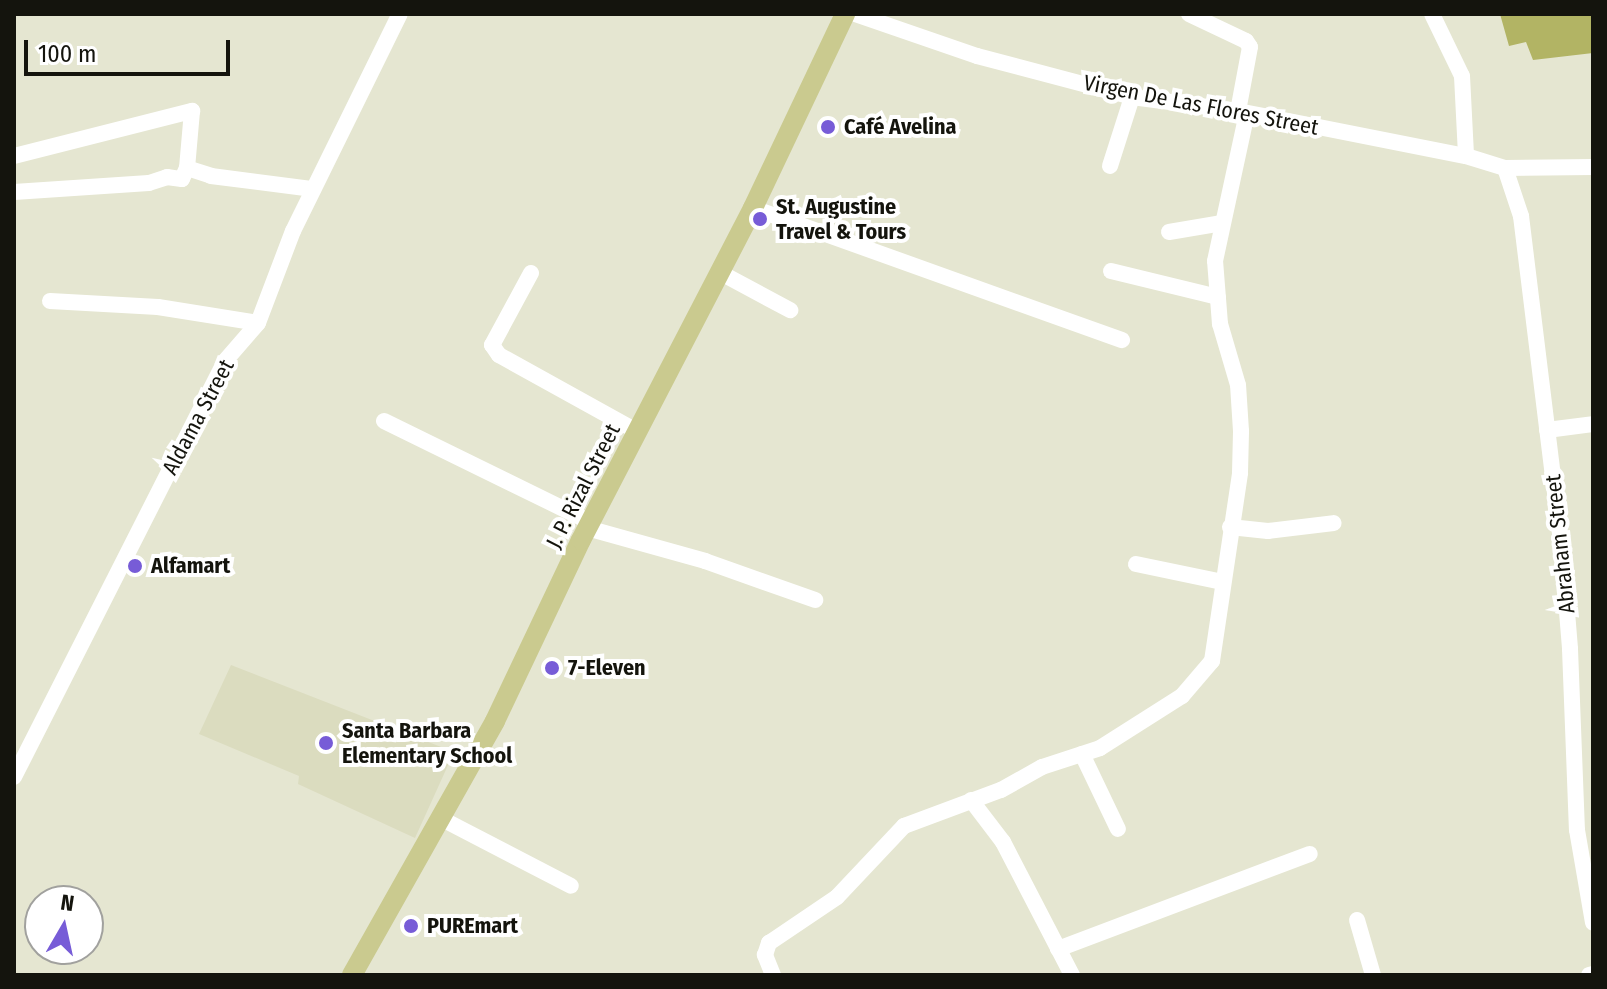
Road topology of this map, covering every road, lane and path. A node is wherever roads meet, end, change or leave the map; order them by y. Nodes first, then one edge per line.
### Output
1 (400, 14) edge
2 (845, 14) edge
3 (855, 14) edge
4 (1189, 14) edge
5 (1432, 14) edge
6 (1132, 97) junction
7 (1242, 112) junction
8 (14, 156) edge
9 (1466, 156) junction
10 (1110, 166) dead end
11 (1593, 167) edge
12 (187, 168) junction
13 (1505, 168) junction
14 (313, 189) junction
15 (14, 192) edge
16 (753, 208) junction
17 (1222, 223) junction
18 (1169, 232) dead end
19 (1111, 271) dead end
20 (719, 272) junction
21 (531, 273) dead end
22 (1218, 297) junction
23 (50, 301) dead end
24 (790, 310) dead end
25 (258, 323) junction
26 (1122, 340) dead end
27 (384, 421) dead end
28 (1593, 424) edge
29 (1547, 430) junction
30 (638, 432) junction
31 (1334, 523) dead end
32 (589, 525) junction
33 (1230, 527) junction
34 (1136, 564) dead end
35 (1223, 582) junction
36 (815, 600) dead end
37 (1082, 754) junction
38 (14, 777) edge
39 (971, 800) junction
40 (442, 819) junction
41 (1118, 829) dead end
42 (1310, 854) dead end
43 (571, 886) dead end
44 (1357, 920) dead end
45 (1593, 923) edge
46 (1058, 949) junction
47 (352, 975) edge
48 (773, 975) edge
49 (1072, 975) edge
50 (1373, 975) edge

1 - 14 street, Aldama Street
2 - 16 main road, J. P. Rizal Street
3 - 6 street, Virgen De Las Flores Street
4 - 7 street
5 - 9 street
6 - 7 street, Virgen De Las Flores Street
6 - 10 street
7 - 9 street, Virgen De Las Flores Street
7 - 17 street
8 - 12 street
9 - 13 street, Virgen De Las Flores Street
11 - 13 street, Virgen De Las Flores Street
12 - 14 street
12 - 15 street
13 - 29 street, Abraham Street
14 - 25 street, Aldama Street
16 - 20 main road, J. P. Rizal Street
16 - 26 street
17 - 18 street
17 - 22 street
19 - 22 street
20 - 24 street
20 - 30 main road, J. P. Rizal Street
21 - 30 street
22 - 33 street
23 - 25 street
25 - 38 street, Aldama Street
27 - 32 street
28 - 29 street
29 - 45 street, Abraham Street
30 - 32 main road, J. P. Rizal Street
31 - 33 street
32 - 36 street
32 - 40 main road, J. P. Rizal Street
33 - 35 street
34 - 35 street
35 - 37 street
37 - 39 street
37 - 41 street
39 - 46 street
39 - 48 street
40 - 43 street
40 - 47 main road, J. P. Rizal Street
42 - 46 street
44 - 50 street
46 - 49 street

